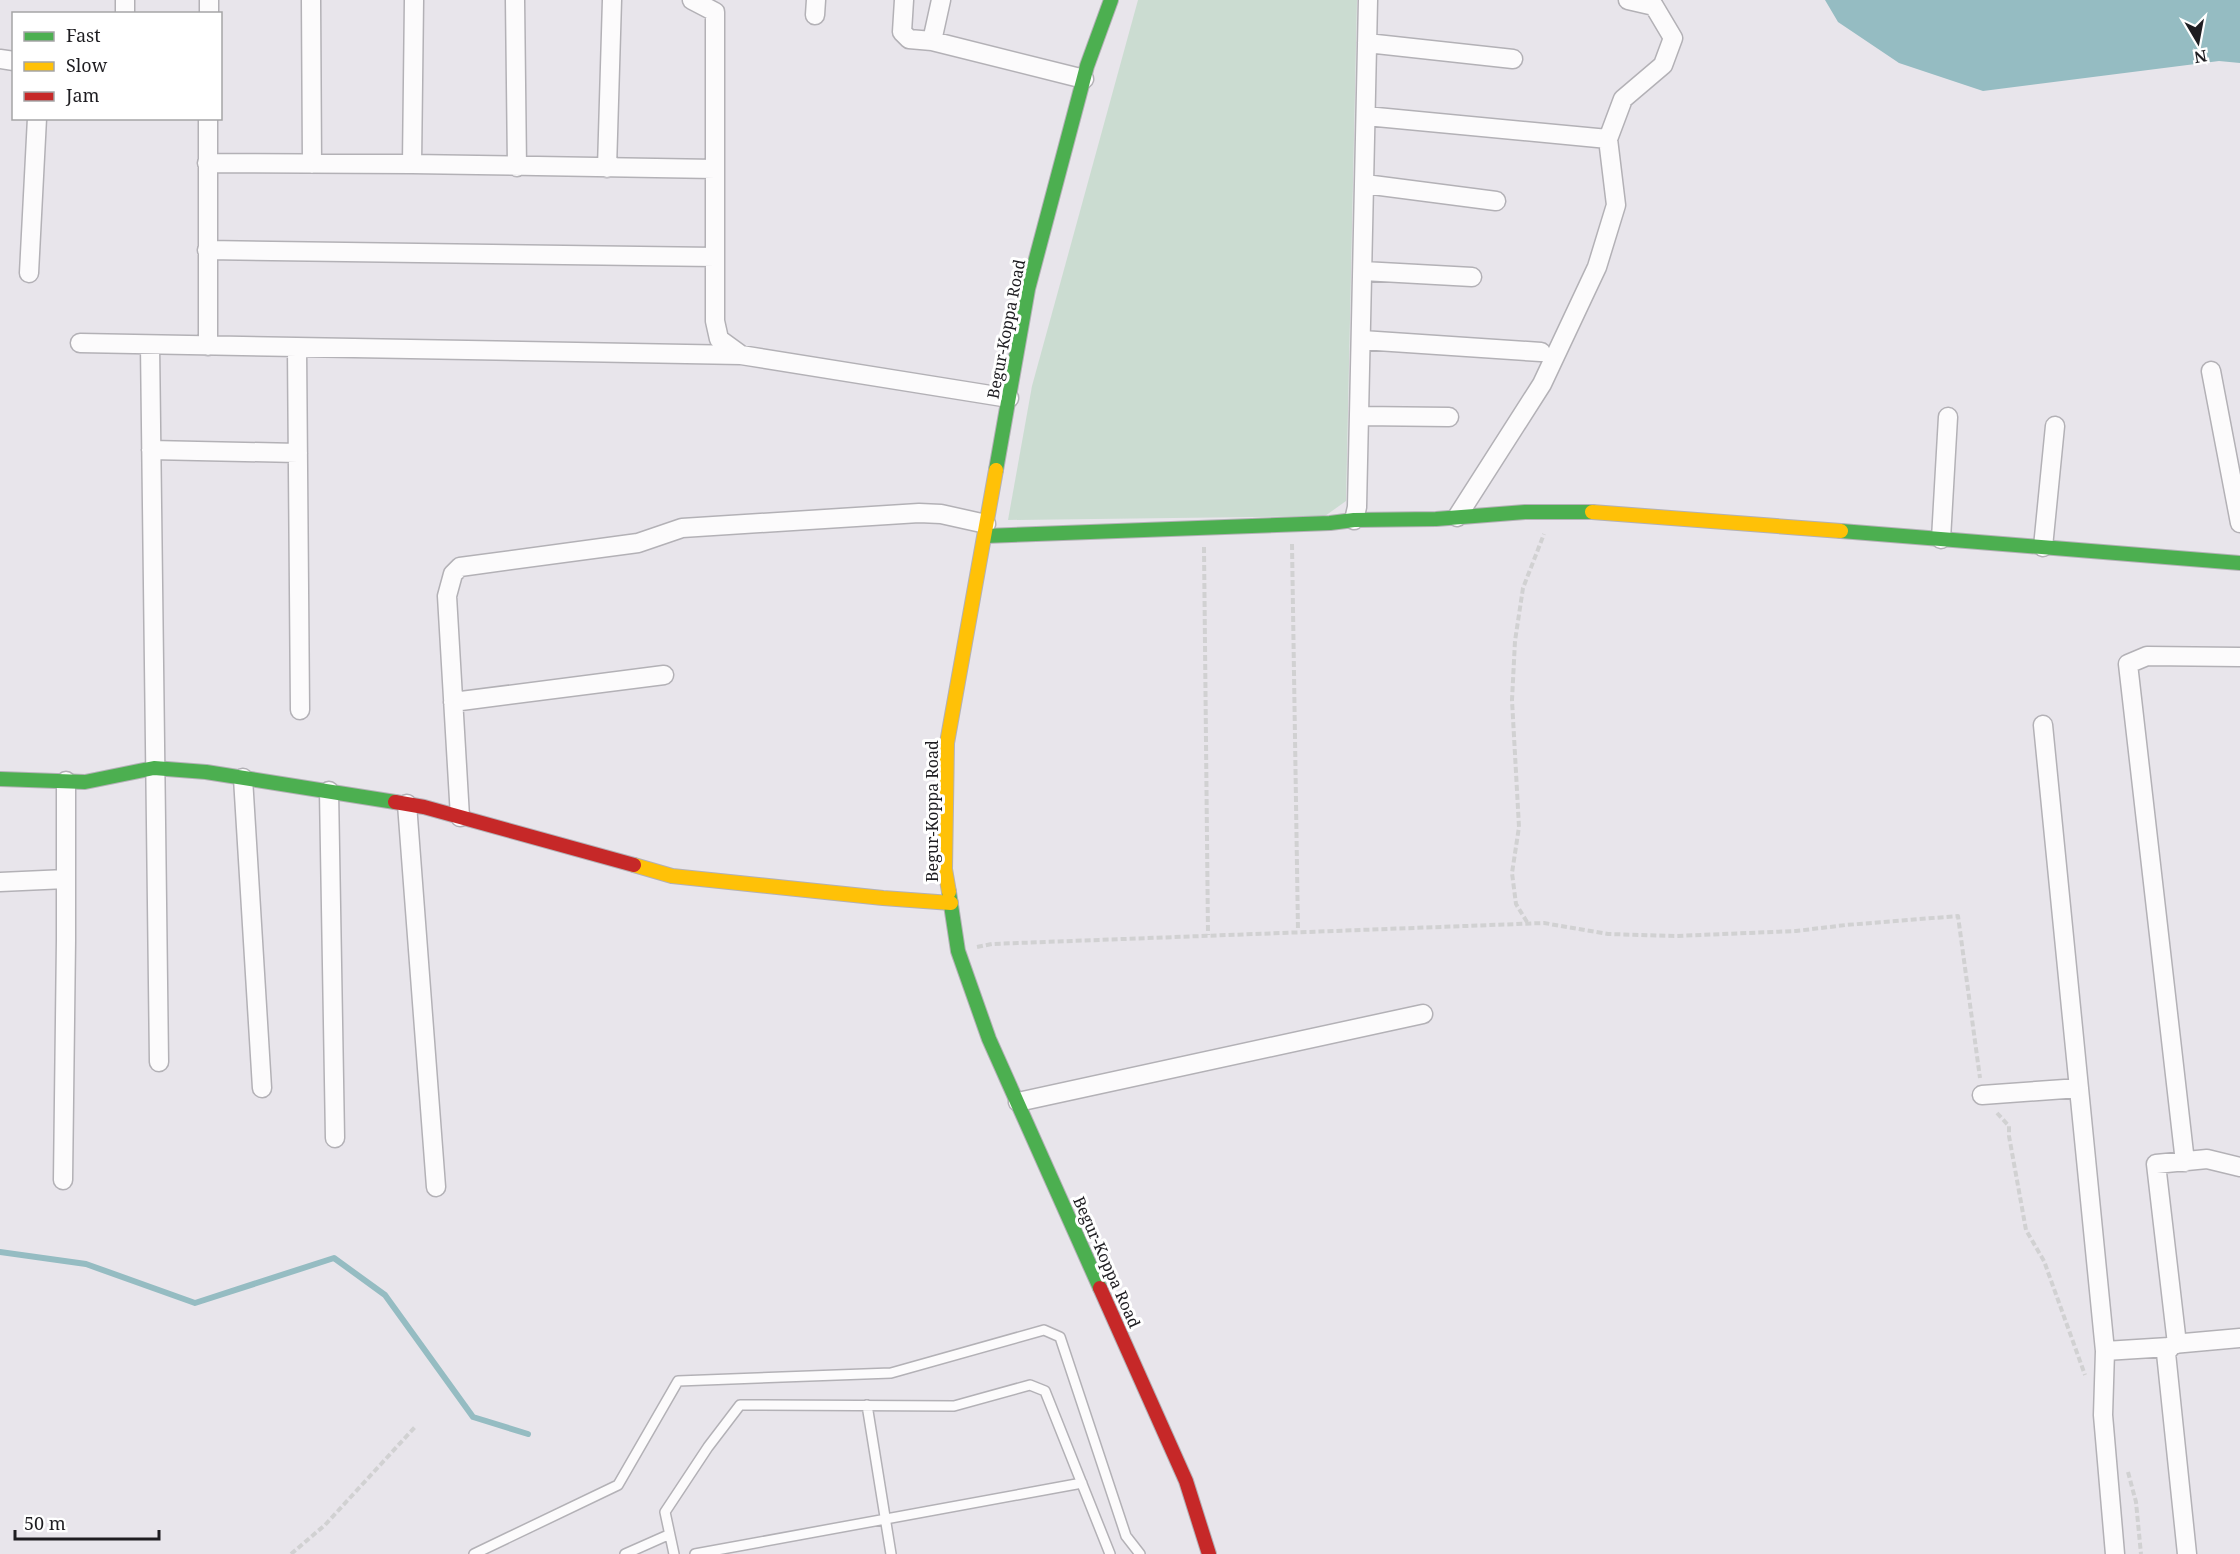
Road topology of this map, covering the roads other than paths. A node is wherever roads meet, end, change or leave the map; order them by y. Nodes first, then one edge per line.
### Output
1 (311, 0) edge
2 (414, 0) edge
3 (515, 0) edge
4 (612, 0) edge
5 (692, 0) edge
6 (904, 0) edge
7 (941, 0) edge
8 (1111, 0) edge
9 (1368, 0) edge
10 (1628, 0) edge
11 (932, 41) junction
12 (1367, 43) junction
13 (1513, 59) dead end
14 (1084, 79) junction
15 (1366, 116) junction
16 (37, 120) edge
17 (208, 120) edge
18 (1608, 139) junction
19 (207, 163) junction
20 (312, 164) junction
21 (412, 164) junction
22 (517, 167) junction
23 (608, 168) junction
24 (715, 170) junction
25 (1365, 184) junction
26 (1496, 201) dead end
27 (207, 250) junction
28 (715, 257) junction
29 (1363, 271) junction
30 (29, 273) dead end
31 (1472, 277) dead end
32 (1362, 340) junction
33 (80, 344) dead end
34 (150, 345) junction
35 (208, 346) junction
36 (297, 348) junction
37 (1541, 352) dead end
38 (741, 354) junction
39 (2211, 371) dead end
40 (1009, 399) junction
41 (1360, 416) junction
42 (1449, 417) dead end
43 (1948, 417) dead end
44 (2055, 426) dead end
45 (151, 450) junction
46 (298, 453) junction
47 (1457, 517) junction
48 (1353, 520) junction
49 (2240, 522) edge
50 (986, 530) junction
51 (1941, 539) junction
52 (2043, 547) junction
53 (2240, 563) edge
54 (2240, 657) edge
55 (664, 675) dead end
56 (453, 702) junction
57 (300, 710) dead end
58 (2043, 725) dead end
59 (154, 768) junction
60 (243, 778) junction
61 (0, 779) edge
62 (66, 781) junction
63 (329, 791) junction
64 (407, 804) junction
65 (460, 817) junction
66 (66, 879) junction
67 (0, 882) edge
68 (951, 903) junction
69 (1423, 1014) dead end
70 (159, 1062) dead end
71 (262, 1088) dead end
72 (2079, 1088) junction
73 (1982, 1095) road end
74 (1018, 1102) junction
75 (335, 1138) dead end
76 (2184, 1162) junction
77 (2240, 1167) edge
78 (63, 1180) dead end
79 (436, 1187) dead end
80 (2240, 1338) edge
81 (2173, 1346) junction
82 (2105, 1351) junction
83 (867, 1405) junction
84 (1082, 1483) junction
85 (885, 1520) junction
86 (668, 1534) junction
87 (474, 1554) edge
88 (625, 1554) edge
89 (674, 1554) edge
90 (695, 1554) edge
91 (891, 1554) edge
92 (1110, 1554) edge
93 (1140, 1554) edge
94 (1209, 1554) edge
95 (2115, 1554) edge
96 (2187, 1554) edge

1 - 20 street
2 - 21 street
3 - 22 street
4 - 23 street
5 - 24 street
6 - 11 street
7 - 11 street
8 - 14 street, Begur-Koppa Road
9 - 12 street
10 - 18 street
11 - 14 street
12 - 13 street
12 - 15 street
14 - 40 street, Begur-Koppa Road
15 - 18 street
15 - 25 street
16 - 30 street
17 - 19 street
18 - 47 street
19 - 20 street
19 - 27 street
20 - 21 street
21 - 22 street
22 - 23 street
23 - 24 street
24 - 28 street
25 - 26 street
25 - 29 street
27 - 28 street
27 - 35 street
28 - 38 street
29 - 31 street
29 - 32 street
32 - 37 street
32 - 41 street
33 - 34 street
34 - 35 street
34 - 45 street
35 - 36 street
36 - 38 street
36 - 46 street
38 - 40 street
39 - 49 street
40 - 50 street, Begur-Koppa Road
41 - 42 street
41 - 48 street
43 - 51 street
44 - 52 street
45 - 46 street
45 - 59 street
46 - 57 street
47 - 48 street
47 - 51 street
48 - 50 street
50 - 56 street
50 - 68 street, Begur-Koppa Road
51 - 52 street
52 - 53 street
54 - 76 street
55 - 56 street
56 - 65 street
58 - 72 street
59 - 60 street
59 - 62 street
59 - 70 street
60 - 63 street
60 - 71 street
61 - 62 street
62 - 66 street
63 - 64 street
63 - 75 street
64 - 65 street
64 - 79 street
65 - 68 street
66 - 67 street
66 - 78 street
68 - 74 street, Begur-Koppa Road
69 - 74 street
72 - 73 street
72 - 82 street
74 - 94 street, Begur-Koppa Road
76 - 77 street
76 - 81 street
80 - 81 street
81 - 82 street
81 - 96 street
82 - 95 street
83 - 84 lane
83 - 85 lane
83 - 86 lane
84 - 85 lane
84 - 92 lane
85 - 90 lane
85 - 91 lane
86 - 88 lane
86 - 89 lane
87 - 93 lane

